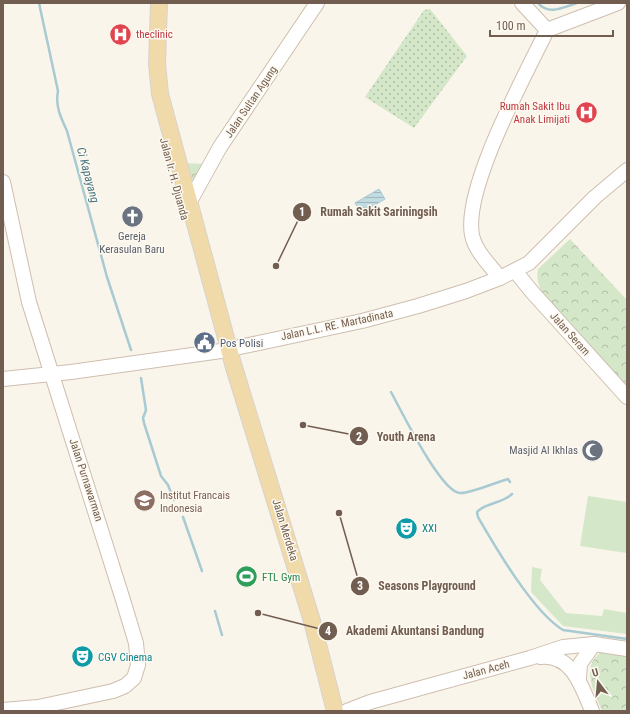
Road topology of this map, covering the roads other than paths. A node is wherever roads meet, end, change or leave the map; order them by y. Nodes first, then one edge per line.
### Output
1 (151, 3) edge
2 (159, 3) edge
3 (317, 3) edge
4 (522, 3) edge
5 (618, 3) edge
6 (547, 30) junction
7 (153, 64) junction
8 (627, 170) edge
9 (3, 182) edge
10 (189, 203) junction
11 (515, 271) junction
12 (500, 278) junction
13 (225, 350) junction
14 (52, 374) junction
15 (3, 379) edge
16 (627, 397) edge
17 (594, 644) junction
18 (627, 649) edge
19 (530, 658) junction
20 (579, 679) junction
21 (36, 709) edge
22 (3, 710) edge
23 (327, 711) edge
24 (336, 711) edge
25 (347, 711) edge
26 (592, 711) edge

1 - 7 main road, Jalan Ir. H. Djuanda
2 - 7 main road, Jalan Ir. H. Djuanda
3 - 10 street, Jalan Sultan Agung
4 - 6 street
5 - 6 street
6 - 12 street
7 - 10 main road, Jalan Ir. H. Djuanda
7 - 13 main road, Jalan Ir. H. Djuanda
8 - 11 street, Jalan L.L. RE. Martadinata
9 - 14 street, Jalan Purnawarman
10 - 13 main road, Jalan Ir. H. Djuanda
11 - 12 street, Jalan L.L. RE. Martadinata
11 - 16 street, Jalan Seram
12 - 13 street, Jalan L.L. RE. Martadinata
13 - 14 street, Jalan L.L. RE. Martadinata
13 - 23 main road, Jalan Merdeka
13 - 24 main road, Jalan Merdeka
14 - 15 street, Jalan L.L. RE. Martadinata
14 - 21 street, Jalan Purnawarman
17 - 18 street, Jalan Aceh
17 - 19 street, Jalan Aceh
17 - 20 street
19 - 20 street
19 - 25 street, Jalan Aceh
20 - 26 street
21 - 22 street, Jalan Purnawarman

